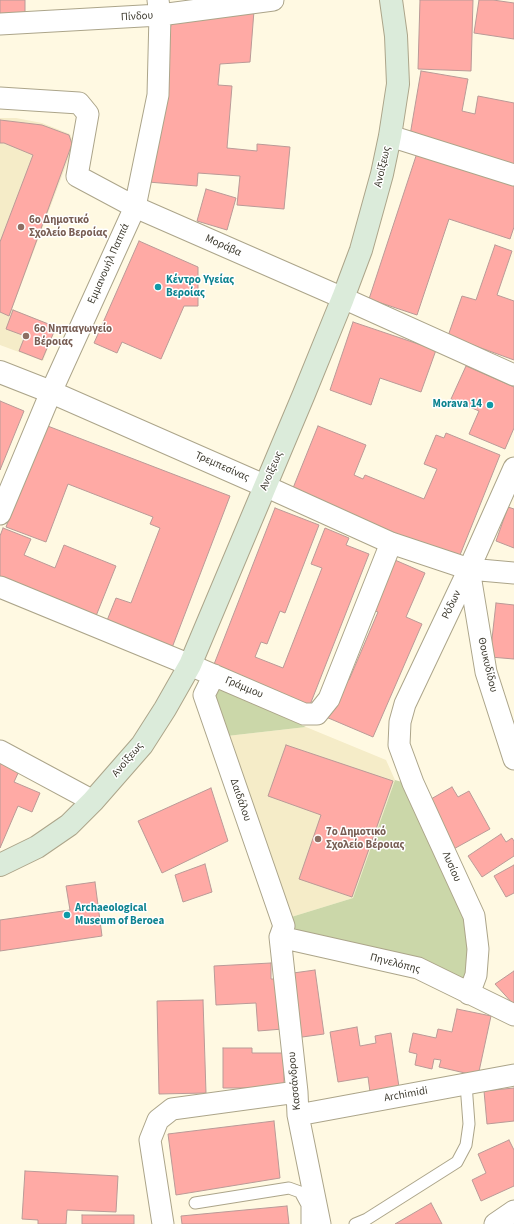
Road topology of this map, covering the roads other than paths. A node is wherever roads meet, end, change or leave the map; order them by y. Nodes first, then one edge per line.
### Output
1 (273, 0) edge
2 (391, 0) edge
3 (159, 8) edge
4 (0, 24) edge
5 (0, 98) edge
6 (390, 136) junction
7 (514, 175) edge
8 (134, 207) junction
9 (343, 298) junction
10 (0, 372) edge
11 (514, 375) edge
12 (51, 392) junction
13 (514, 468) edge
14 (265, 486) junction
15 (0, 514) edge
16 (391, 543) junction
17 (469, 569) junction
18 (514, 573) edge
19 (0, 586) edge
20 (190, 665) junction
21 (214, 675) junction
22 (399, 745) joint
23 (0, 751) edge
24 (514, 759) edge
25 (93, 802) junction
26 (0, 865) edge
27 (282, 932) junction
28 (470, 994) junction
29 (514, 1015) edge
30 (514, 1075) edge
31 (466, 1084) junction
32 (297, 1092) junction
33 (298, 1115) junction
34 (195, 1203) dead end
35 (514, 1211) edge
36 (163, 1224) edge
37 (307, 1224) edge
38 (320, 1224) edge
39 (355, 1224) edge
40 (494, 1224) edge

1 - 3 street, Πίνδου
2 - 6 main road, Ανοίξεως
3 - 4 street, Πίνδου
3 - 8 street, Εμμανουήλ Παππά
5 - 8 street, Μοράβα
6 - 7 street
6 - 9 main road, Ανοίξεως
8 - 9 street, Μοράβα
8 - 12 street, Εμμανουήλ Παππά
9 - 11 street, Μοράβα
9 - 14 main road, Ανοίξεως
10 - 12 street, Τρεμπεσίνας
12 - 14 street, Τρεμπεσίνας
12 - 15 street, Εμμανουήλ Παππά
13 - 17 street, Ρόδων
14 - 16 street, Τρεμπεσίνας
14 - 20 main road, Ανοίξεως
16 - 17 street, Τρεμπεσίνας
16 - 21 street, Γράμμου
17 - 18 street, Τρεμπεσίνας
17 - 22 street, Ρόδων
17 - 24 street, Θουκυδίδου
19 - 20 street, Γράμμου
20 - 21 street, Γράμμου
20 - 25 main road, Ανοίξεως
21 - 27 street, Δαιδάλου
22 - 28 street, Λυσίου
23 - 25 street
25 - 26 main road, Ανοίξεως
27 - 28 street, Πηνελόπης
27 - 32 street, Κασσάνδρου
28 - 29 street, Πηνελόπης
30 - 31 street, Archimidi
31 - 33 street, Archimidi
31 - 39 lane
32 - 33 street, Κασσάνδρου
32 - 36 street
33 - 38 street, Κασσάνδρου
34 - 37 lane
35 - 40 street

